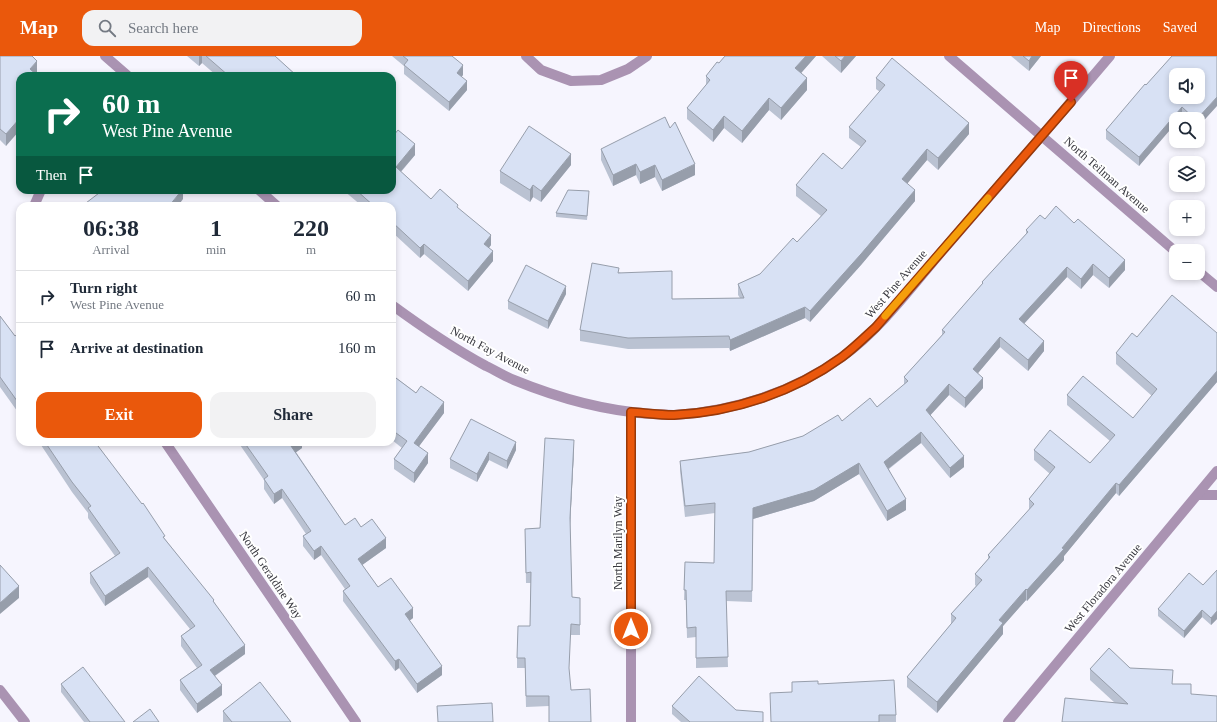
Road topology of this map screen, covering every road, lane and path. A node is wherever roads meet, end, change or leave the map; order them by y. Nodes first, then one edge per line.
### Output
1 (105, 56) edge
2 (526, 56) edge
3 (647, 56) edge
4 (949, 56) edge
5 (1110, 56) edge
6 (123, 72) edge
7 (1042, 137) junction
8 (264, 194) edge
9 (273, 202) edge
10 (1169, 246) edge
11 (1205, 277) edge
12 (1217, 287) edge
13 (396, 308) edge
14 (631, 412) junction
15 (168, 446) edge
16 (1217, 471) edge
17 (1198, 495) junction
18 (1217, 495) edge
19 (0, 690) edge
20 (25, 722) edge
21 (356, 722) edge
22 (631, 722) edge
23 (1008, 722) edge

1 - 6 street
2 - 3 street
4 - 7 street, North Teilman Avenue
5 - 7 street, West Pine Avenue
7 - 10 street, North Teilman Avenue
7 - 14 street, West Pine Avenue
8 - 9 street
11 - 12 street
13 - 14 street, North Fay Avenue
14 - 22 street, North Marilyn Way
15 - 21 street, North Geraldine Way
16 - 17 street, West Floradora Avenue
17 - 18 street
17 - 23 street, West Floradora Avenue
19 - 20 street

